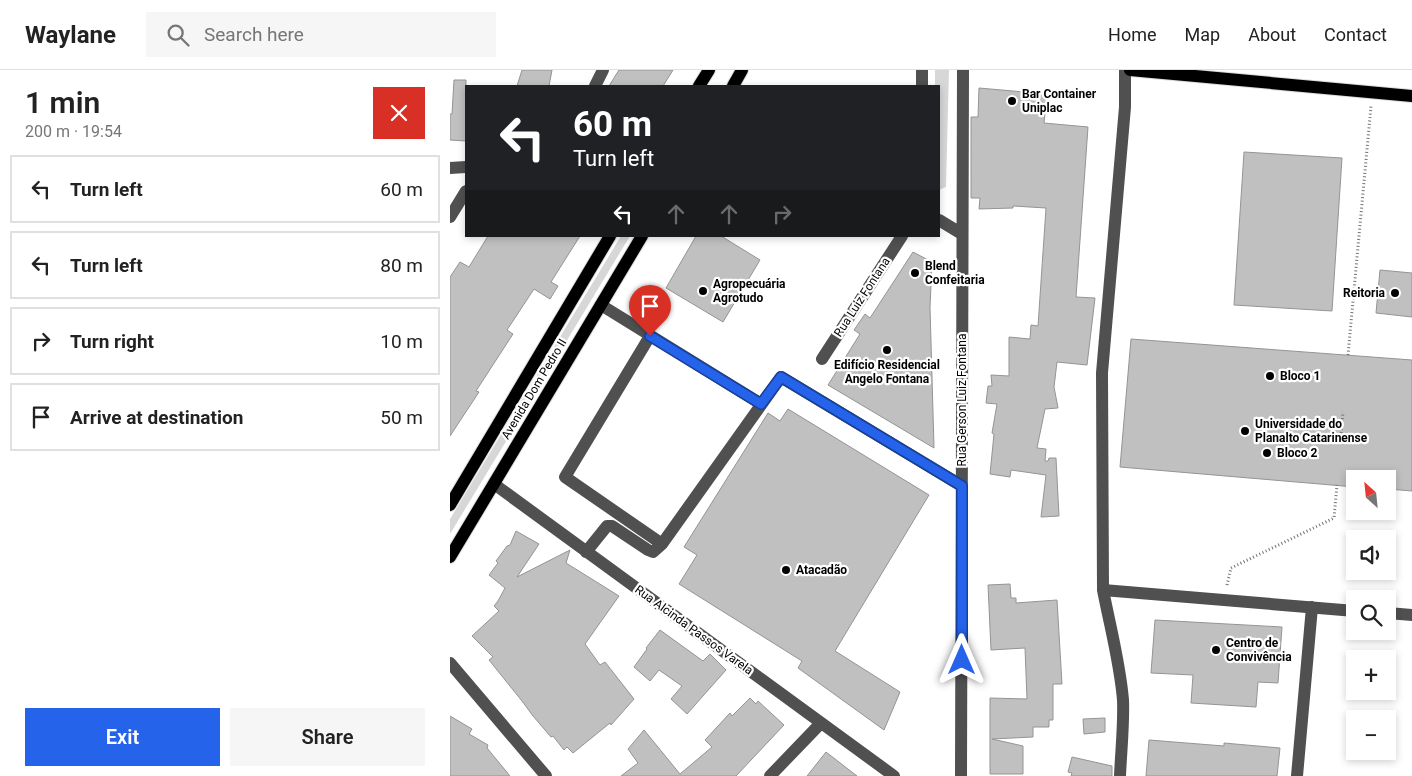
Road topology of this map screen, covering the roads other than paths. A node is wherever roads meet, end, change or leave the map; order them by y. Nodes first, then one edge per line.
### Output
1 (603, 70) edge
2 (742, 70) edge
3 (922, 70) edge
4 (963, 70) edge
5 (1125, 70) edge
6 (1130, 70) edge
7 (706, 71) edge
8 (596, 85) edge
9 (699, 85) edge
10 (734, 85) edge
11 (922, 85) edge
12 (1412, 96) edge
13 (465, 167) edge
14 (450, 168) edge
15 (465, 193) edge
16 (450, 218) edge
17 (940, 221) edge
18 (962, 234) junction
19 (609, 237) edge
20 (641, 237) edge
21 (901, 237) edge
22 (601, 305) junction
23 (650, 336) junction
24 (822, 359) dead end
25 (761, 404) junction
26 (494, 484) junction
27 (962, 486) junction
28 (450, 505) edge
29 (662, 544) junction
30 (586, 552) junction
31 (450, 557) edge
32 (1103, 590) junction
33 (1312, 607) junction
34 (1346, 610) edge
35 (1396, 614) edge
36 (1412, 615) edge
37 (450, 663) edge
38 (821, 723) junction
39 (546, 776) edge
40 (770, 776) edge
41 (894, 776) edge
42 (961, 776) edge
43 (1120, 776) edge
44 (1296, 776) edge

1 - 8 street
2 - 10 main road
3 - 11 street
4 - 18 street, Rua Gerson Luiz Fontana
5 - 32 street
6 - 12 main road
7 - 9 main road
13 - 14 street
15 - 16 street
17 - 18 street
18 - 27 street, Rua Gerson Luiz Fontana
19 - 28 main road, Avenida Dom Pedro II
20 - 22 main road, Avenida Dom Pedro II
21 - 24 street, Rua Luiz Fontana
22 - 23 street
22 - 26 main road, Avenida Dom Pedro II
23 - 25 street
23 - 29 street
25 - 27 street
25 - 29 street
26 - 30 street, Rua Alcinda Passos Varela
26 - 31 main road, Avenida Dom Pedro II
27 - 42 street, Rua Gerson Luiz Fontana
29 - 30 street
30 - 38 street, Rua Alcinda Passos Varela
32 - 33 street
32 - 43 street
33 - 34 street
33 - 44 street
35 - 36 street
37 - 39 street
38 - 40 street
38 - 41 street, Rua Alcinda Passos Varela

